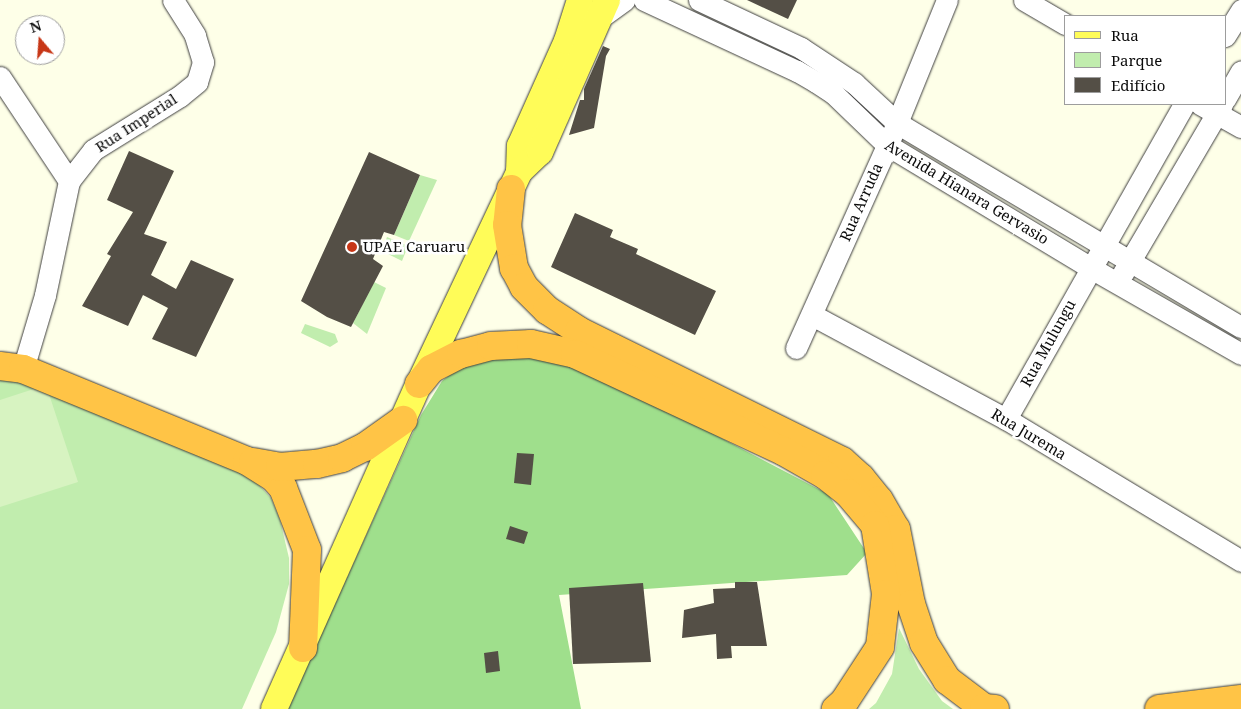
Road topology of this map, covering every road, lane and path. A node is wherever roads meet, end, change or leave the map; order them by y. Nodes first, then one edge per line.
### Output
1 (173, 0) edge
2 (580, 0) edge
3 (624, 0) edge
4 (644, 0) edge
5 (699, 0) edge
6 (947, 0) edge
7 (1024, 0) edge
8 (604, 8) edge
9 (1241, 10) edge
10 (1064, 23) edge
11 (1226, 34) edge
12 (1241, 71) edge
13 (0, 76) edge
14 (1226, 91) edge
15 (1183, 105) edge
16 (1216, 105) edge
17 (897, 124) junction
18 (1241, 127) edge
19 (887, 145) junction
20 (515, 180) junction
21 (69, 181) junction
22 (1104, 245) junction
23 (1130, 261) junction
24 (1091, 268) junction
25 (1118, 282) junction
26 (812, 315) junction
27 (1241, 327) edge
28 (796, 348) dead end
29 (1241, 354) edge
30 (12, 367) edge
31 (419, 384) junction
32 (1006, 419) junction
33 (403, 420) junction
34 (247, 461) junction
35 (1241, 561) edge
36 (303, 648) junction
37 (1241, 699) edge
38 (274, 709) edge
39 (836, 709) edge
40 (995, 709) edge
41 (1159, 709) edge

1 - 21 street, Rua Imperial
2 - 20 main road
3 - 8 street
4 - 19 street, Avenida Hianara Gervasio
5 - 17 street, Avenida Hianara Gervasio
6 - 17 street, Rua Arruda
7 - 10 street
8 - 20 main road
9 - 11 street
12 - 14 street
13 - 21 street
15 - 22 street, Rua Mulungu
16 - 18 street
16 - 23 street
17 - 19 street, Rua Arruda
17 - 22 street, Avenida Hianara Gervasio
19 - 24 street, Avenida Hianara Gervasio
19 - 26 street, Rua Arruda
20 - 31 main road
20 - 40 highway
21 - 30 street, Rua Imperial
22 - 23 street, Avenida Hianara Gervasio
22 - 24 street, Rua Mulungu
23 - 25 street
23 - 27 street, Avenida Hianara Gervasio
24 - 25 street, Avenida Hianara Gervasio
24 - 32 street, Rua Mulungu
25 - 29 street, Avenida Hianara Gervasio
26 - 28 street, Rua Arruda
26 - 32 street, Rua Jurema
30 - 34 highway
31 - 33 main road
31 - 39 highway
32 - 35 street, Rua Jurema
33 - 34 highway
33 - 36 main road
34 - 36 highway
36 - 38 main road
37 - 41 highway

